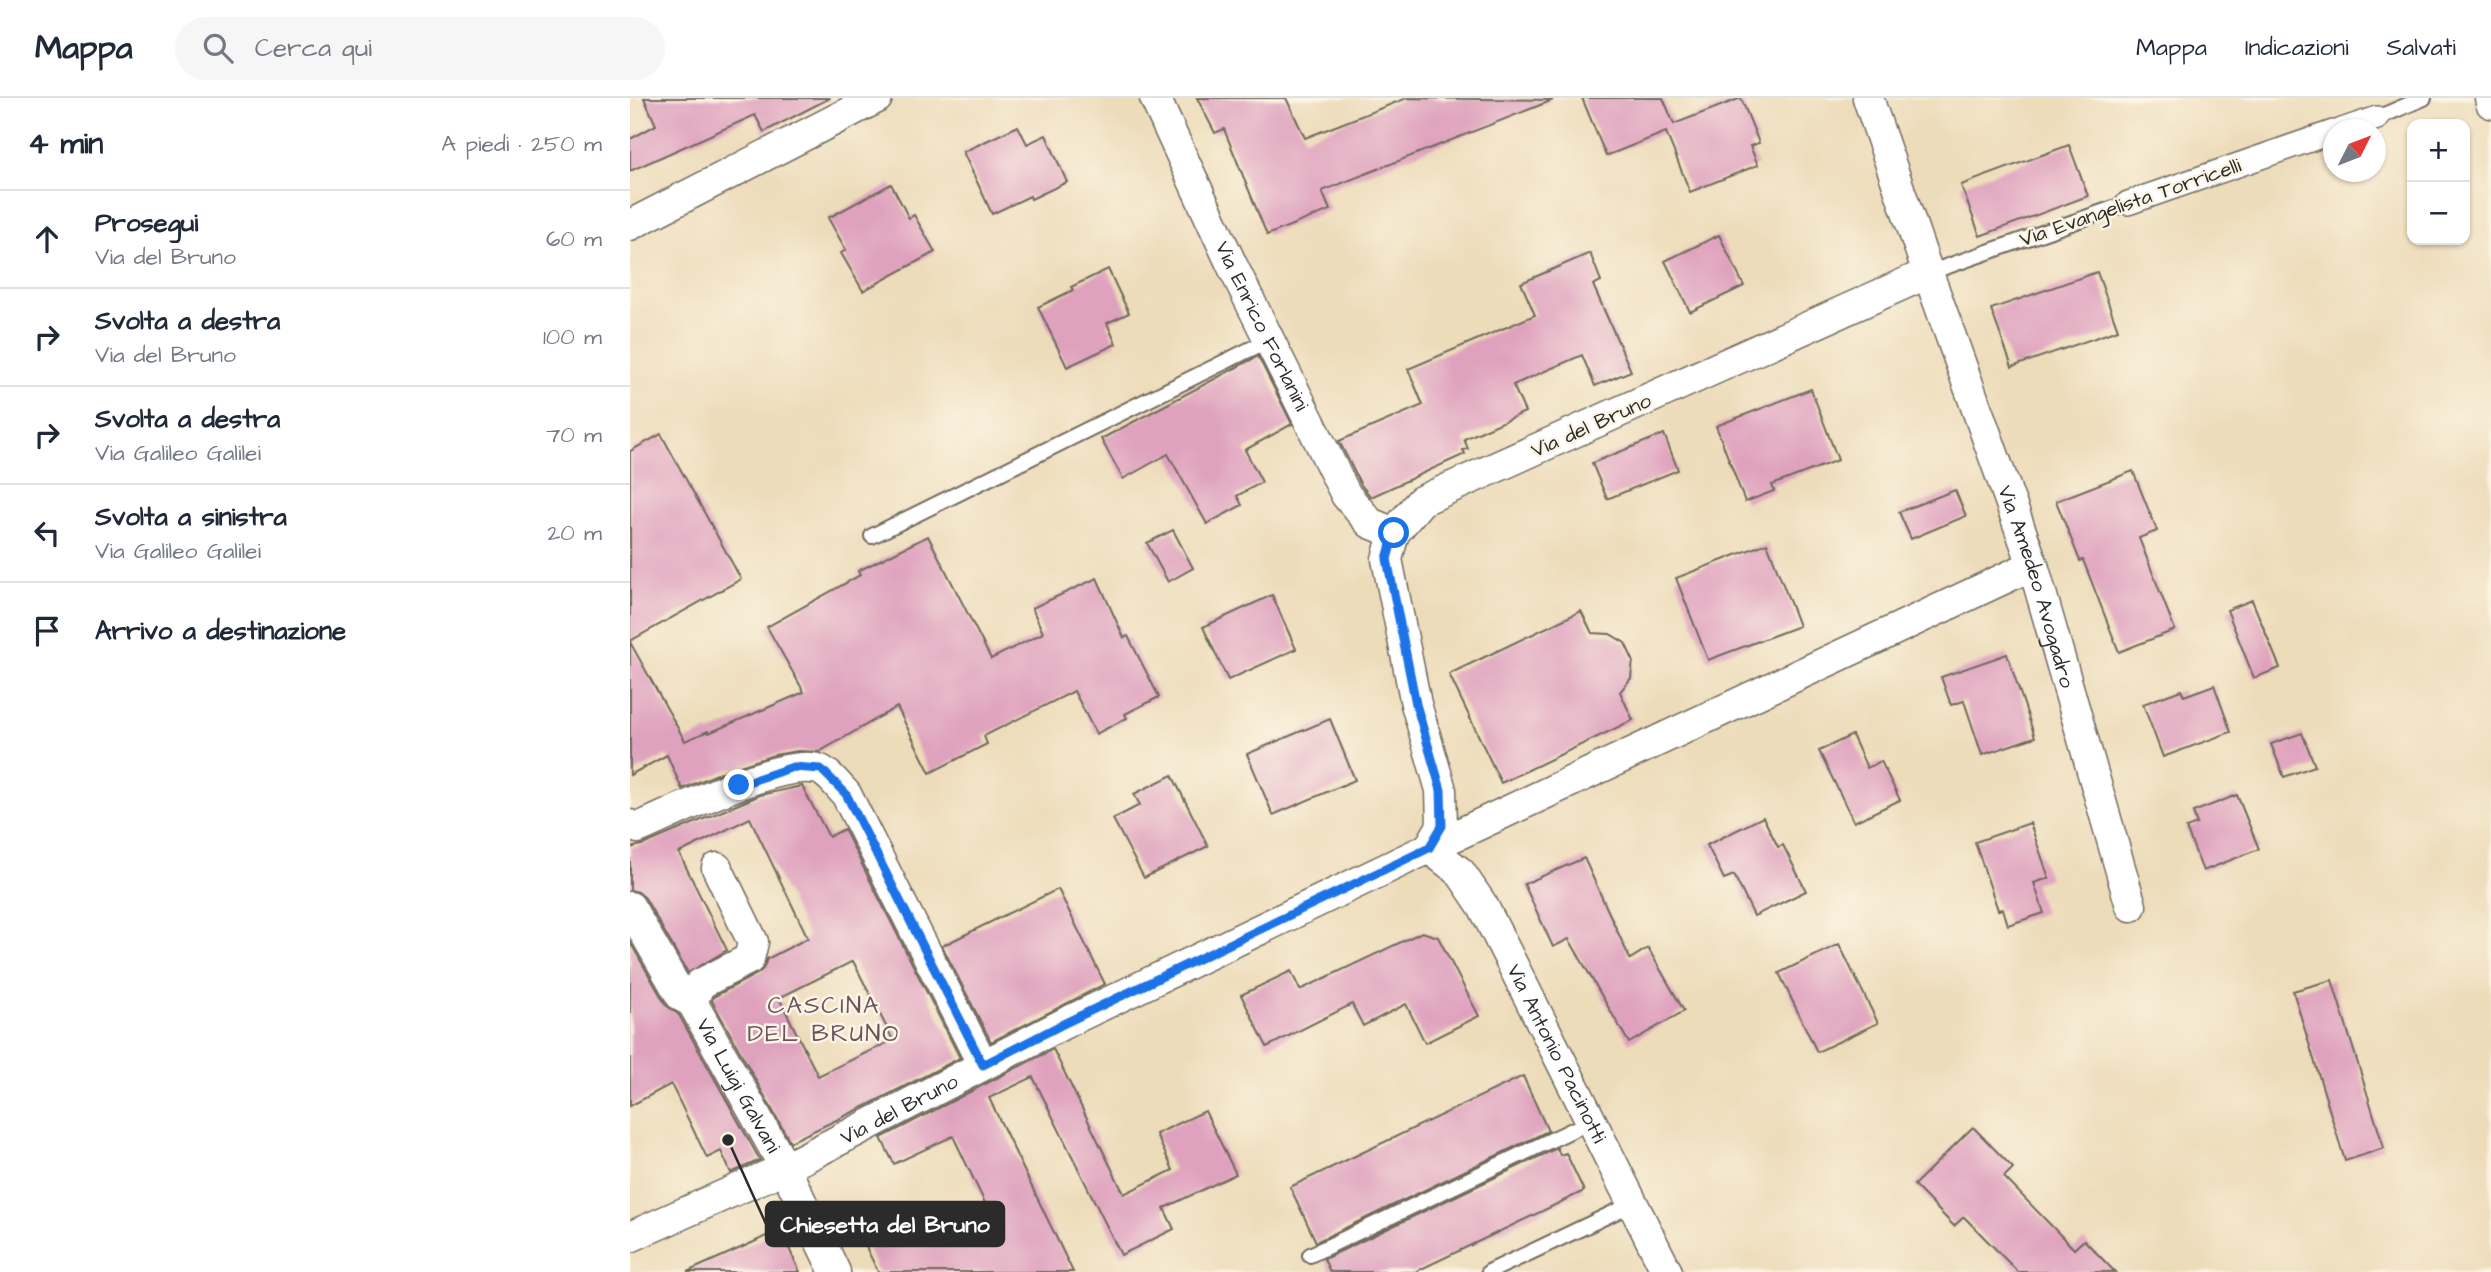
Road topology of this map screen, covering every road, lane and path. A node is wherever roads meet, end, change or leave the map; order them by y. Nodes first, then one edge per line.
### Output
1 (877, 98) edge
2 (1155, 98) edge
3 (1868, 98) edge
4 (2424, 98) edge
5 (2490, 98) edge
6 (2491, 103) edge
7 (2377, 117) joint
8 (2372, 119) edge
9 (2323, 135) edge
10 (2128, 203) joint
11 (630, 225) edge
12 (1927, 273) junction
13 (1269, 340) junction
14 (1394, 533) junction
15 (872, 536) dead end
16 (2033, 565) junction
17 (630, 825) edge
18 (1429, 848) junction
19 (717, 868) dead end
20 (2132, 906) dead end
21 (630, 907) edge
22 (692, 1002) junction
23 (983, 1065) junction
24 (1591, 1121) junction
25 (785, 1168) junction
26 (1632, 1204) junction
27 (630, 1237) edge
28 (1310, 1255) dead end
29 (835, 1272) edge
30 (1489, 1272) edge
31 (1667, 1272) edge

1 - 11 street
2 - 13 street, Via Enrico Forlanini
3 - 12 street
4 - 7 lane
5 - 6 street
7 - 8 street
9 - 10 street, Via Evangelista Torricelli
10 - 12 lane, Via Evangelista Torricelli
12 - 14 street, Via del Bruno
12 - 16 street, Via Amedeo Avogadro
13 - 14 street, Via Enrico Forlanini
13 - 15 lane
14 - 18 street
16 - 18 street, Via del Bruno
16 - 20 street, Via Amedeo Avogadro
17 - 23 street
18 - 23 street, Via del Bruno
18 - 24 street, Via Antonio Pacinotti
19 - 22 street, Via Luigi Galvani
21 - 22 street, Via Luigi Galvani
22 - 25 street, Via Luigi Galvani
23 - 25 street, Via del Bruno
24 - 26 street, Via Antonio Pacinotti
24 - 28 lane
25 - 27 street, Via del Bruno
25 - 29 street, Via Luigi Galvani
26 - 30 lane
26 - 31 street, Via Antonio Pacinotti

